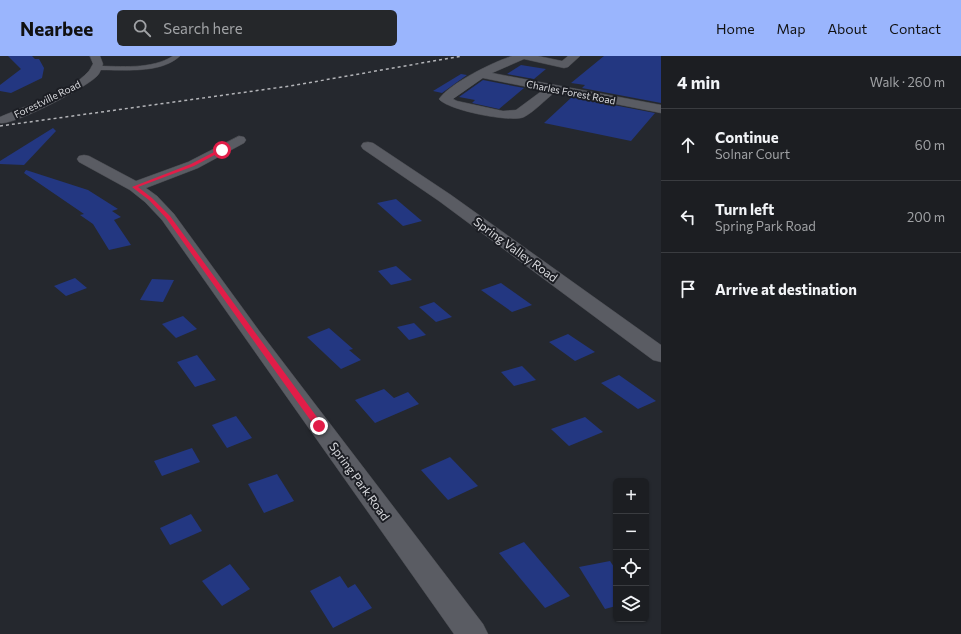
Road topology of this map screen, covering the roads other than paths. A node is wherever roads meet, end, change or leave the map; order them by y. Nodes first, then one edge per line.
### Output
1 (177, 56) edge
2 (523, 56) edge
3 (575, 56) edge
4 (96, 62) edge
5 (481, 74) junction
6 (554, 88) junction
7 (661, 109) edge
8 (3, 120) dead end
9 (239, 140) dead end
10 (368, 146) dead end
11 (84, 159) dead end
12 (135, 187) junction
13 (661, 355) edge
14 (472, 634) edge

1 - 4 lane
2 - 3 street
2 - 5 street
4 - 8 street, Forestville Road
5 - 6 street, Charles Forest Road
5 - 6 street
6 - 7 street, Charles Forest Road
9 - 12 street
10 - 13 street, Spring Valley Road
11 - 12 street, Spring Park Road
12 - 14 street, Spring Park Road

